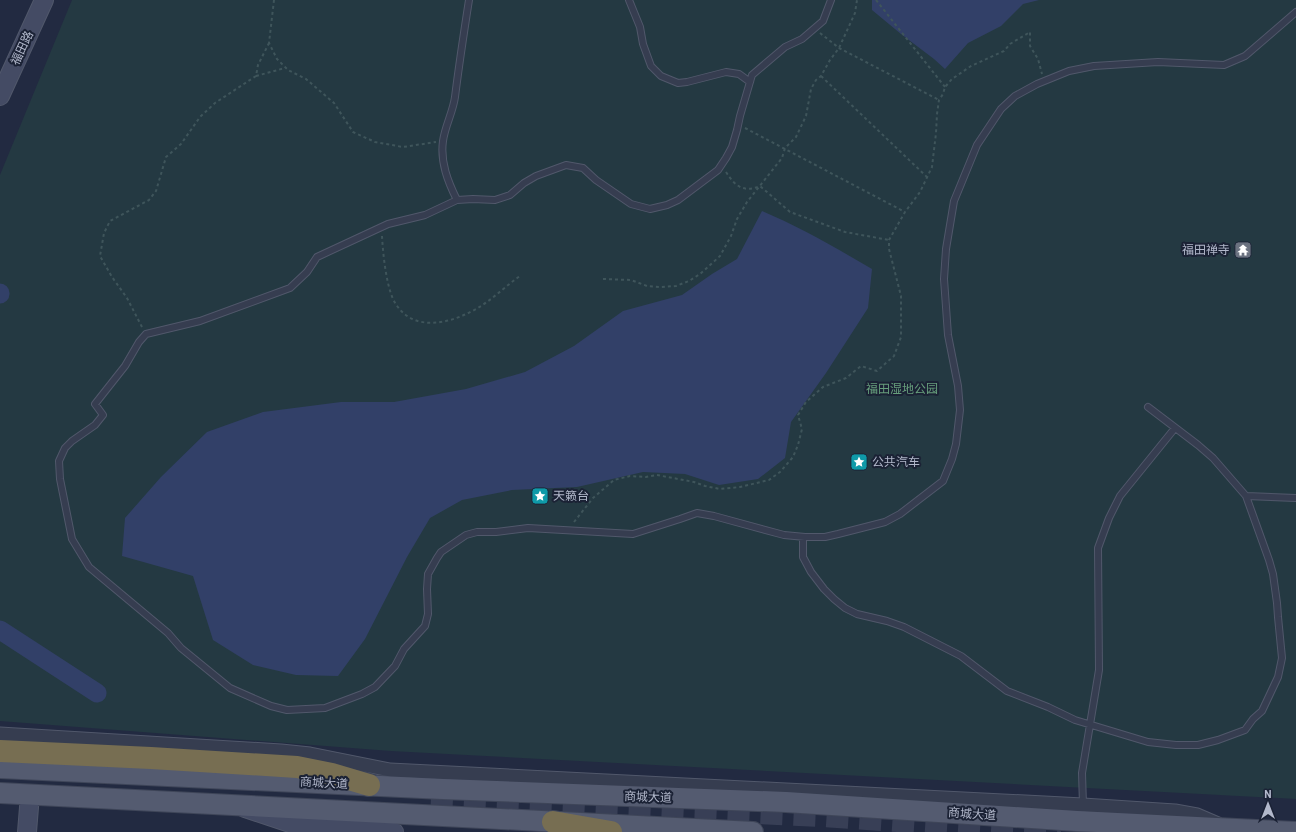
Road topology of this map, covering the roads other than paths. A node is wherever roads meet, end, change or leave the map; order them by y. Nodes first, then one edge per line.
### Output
1 (30, 0) edge
2 (44, 0) edge
3 (469, 0) edge
4 (629, 0) edge
5 (831, 0) edge
6 (1296, 12) edge
7 (0, 68) edge
8 (750, 82) junction
9 (0, 96) edge
10 (457, 200) junction
11 (1148, 407) dead end
12 (1175, 428) junction
13 (1246, 496) junction
14 (1296, 498) edge
15 (803, 537) junction
16 (1091, 725) junction
17 (0, 734) edge
18 (0, 751) edge
19 (0, 768) edge
20 (390, 770) junction
21 (369, 785) junction
22 (443, 789) junction
23 (0, 793) edge
24 (30, 795) junction
25 (236, 805) junction
26 (1083, 805) junction
27 (554, 822) junction
28 (1229, 828) junction
29 (373, 831) edge
30 (27, 832) edge
31 (394, 832) edge
32 (611, 832) edge
33 (753, 832) edge
34 (1296, 832) edge

1 - 7 street, 福田路
2 - 9 street, 福田路
3 - 10 lane
4 - 8 lane
5 - 8 lane
6 - 15 lane
8 - 10 lane
10 - 15 lane
11 - 12 lane
12 - 13 lane
12 - 16 lane
13 - 14 lane
13 - 16 lane
15 - 16 lane
16 - 26 lane
17 - 20 street
18 - 21 highway
19 - 21 main road, 商城大道
20 - 22 street
20 - 26 street
21 - 22 main road, 商城大道
22 - 28 main road, 商城大道
23 - 24 main road
24 - 25 main road
24 - 30 street
25 - 27 main road
25 - 29 street
26 - 28 street
27 - 32 highway
27 - 33 main road
28 - 34 main road, 商城大道
29 - 31 street

